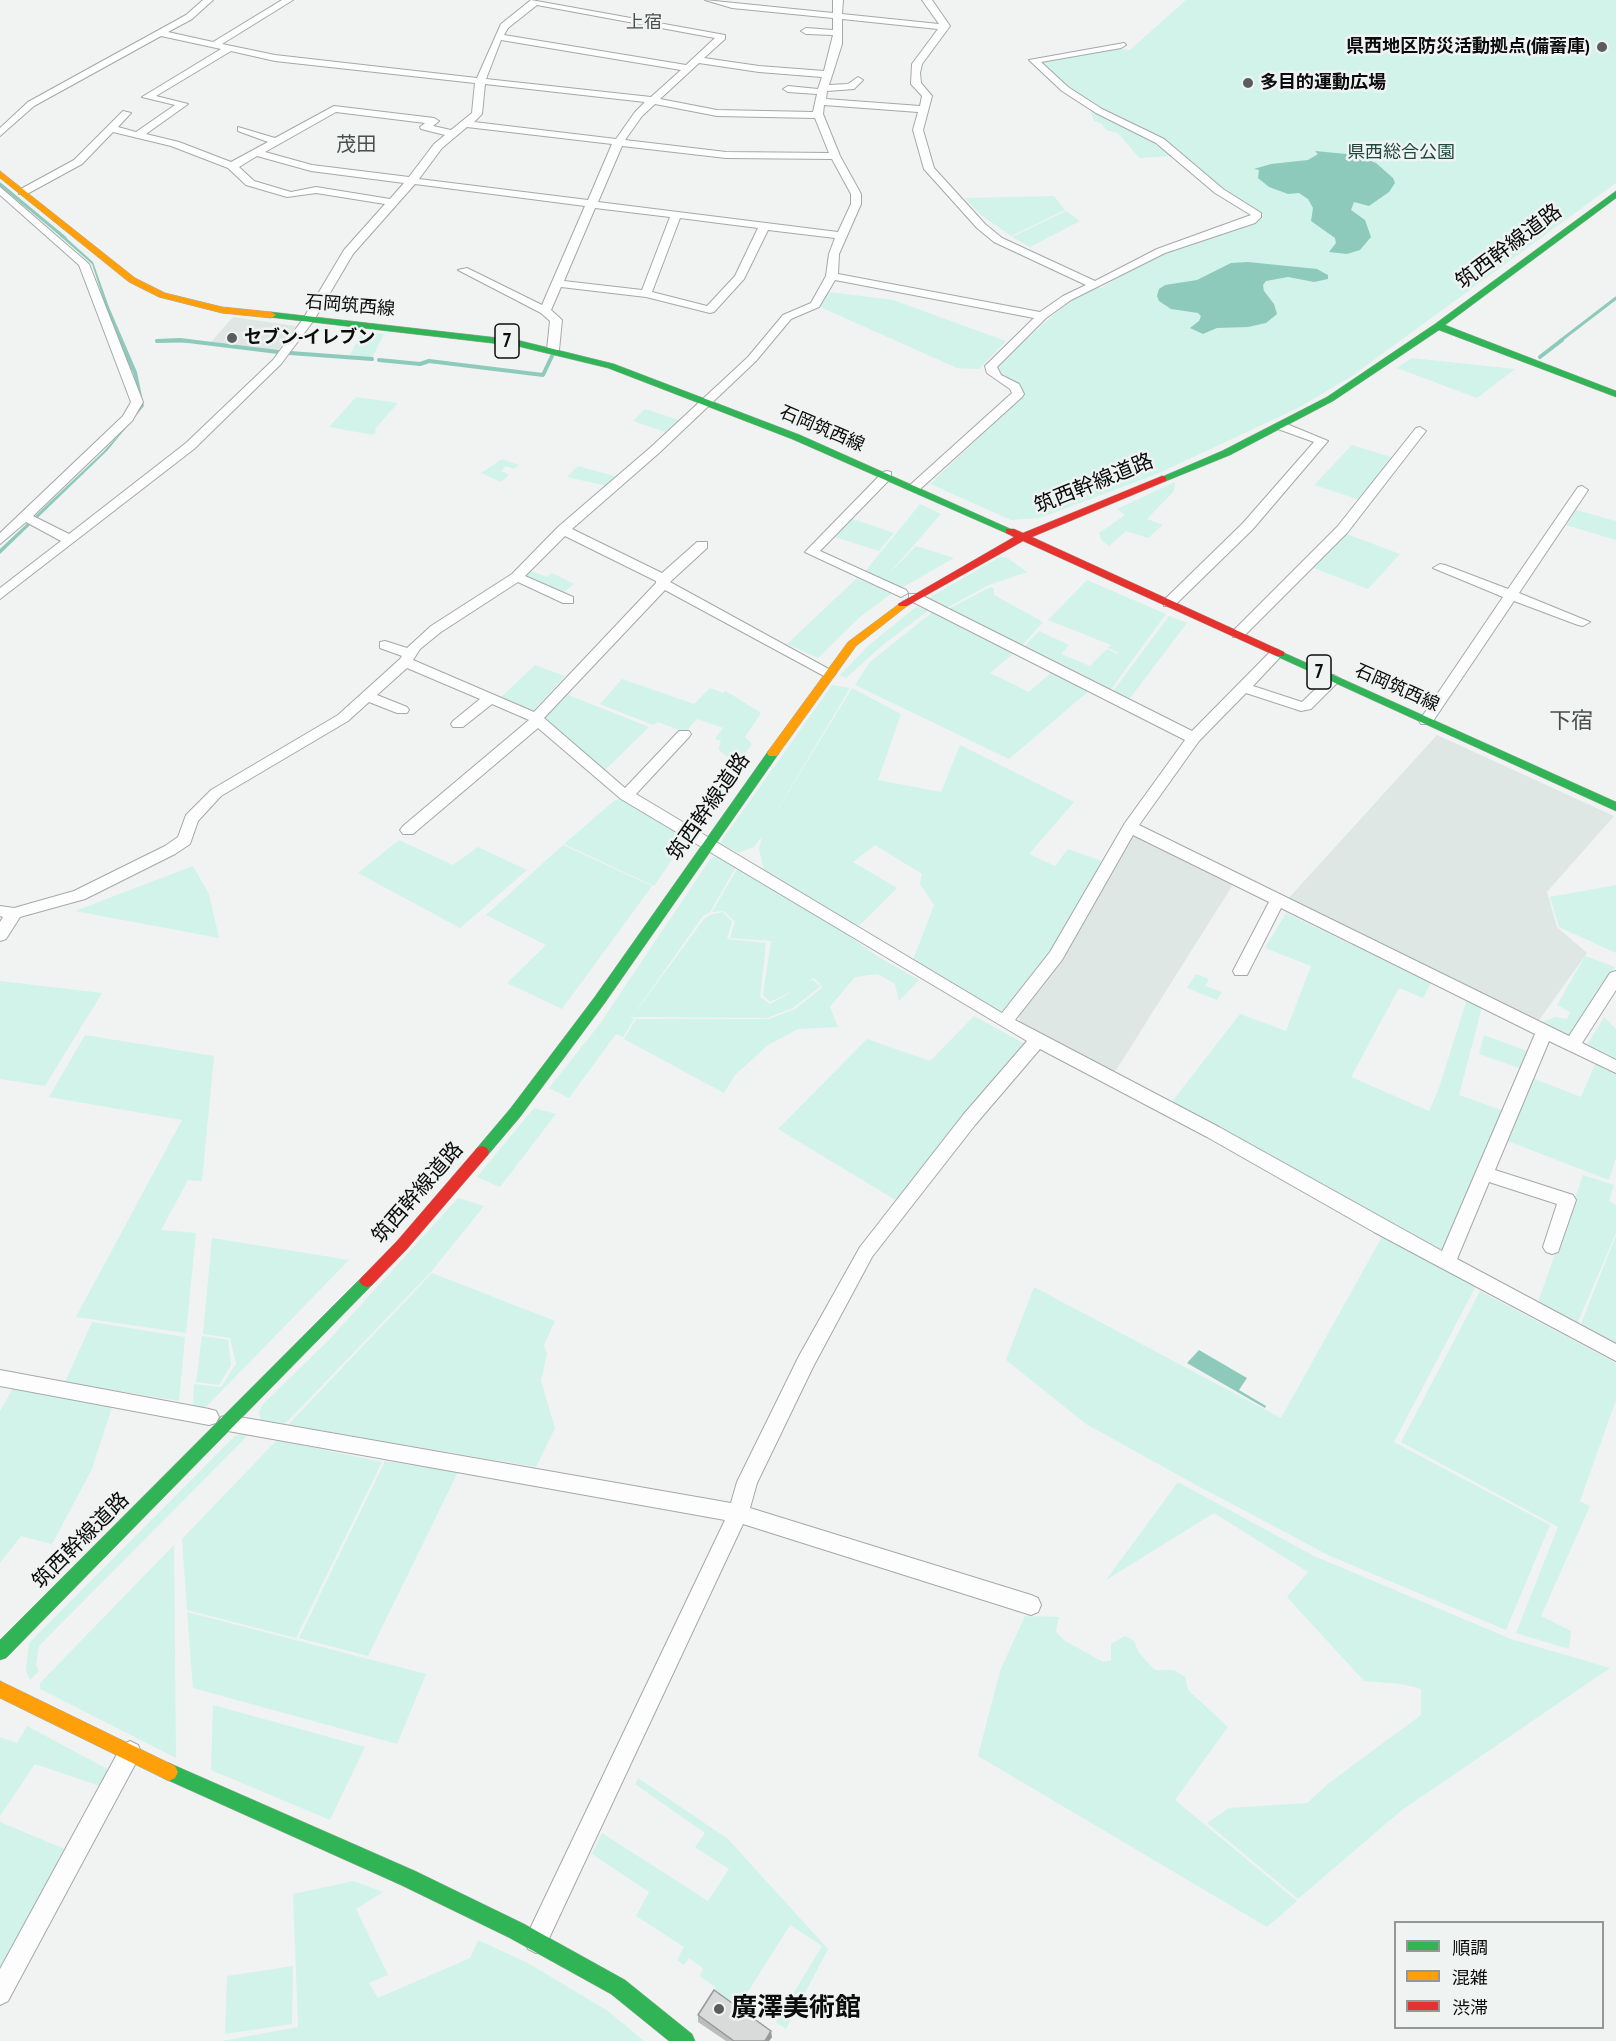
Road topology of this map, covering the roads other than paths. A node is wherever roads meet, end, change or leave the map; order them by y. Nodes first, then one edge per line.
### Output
1 (208, 0) edge
2 (288, 0) edge
3 (710, 0) edge
4 (838, 0) edge
5 (927, 0) edge
6 (536, 1) edge
7 (747, 3) edge
8 (836, 16) junction
9 (944, 27) junction
10 (806, 31) dead end
11 (158, 33) junction
12 (837, 33) junction
13 (498, 37) junction
14 (214, 45) junction
15 (1121, 45) dead end
16 (232, 47) junction
17 (698, 60) junction
18 (690, 68) junction
19 (827, 74) junction
20 (858, 80) dead end
21 (480, 81) junction
22 (788, 89) dead end
23 (822, 94) junction
24 (652, 100) junction
25 (924, 109) junction
26 (126, 113) dead end
27 (818, 115) junction
28 (467, 124) junction
29 (110, 128) junction
30 (242, 129) dead end
31 (0, 133) edge
32 (454, 134) junction
33 (138, 135) junction
34 (278, 142) junction
35 (618, 142) junction
36 (257, 153) junction
37 (835, 156) junction
38 (232, 166) junction
39 (0, 174) edge
40 (412, 181) junction
41 (0, 190) edge
42 (23, 192) junction
43 (1616, 194) edge
44 (392, 202) junction
45 (591, 204) junction
46 (676, 215) junction
47 (765, 226) junction
48 (842, 236) junction
49 (463, 270) dead end
50 (832, 276) junction
51 (556, 283) junction
52 (1094, 285) junction
53 (646, 294) junction
54 (545, 311) junction
55 (1042, 316) junction
56 (308, 320) junction
57 (1438, 326) junction
58 (553, 350) junction
59 (1616, 394) edge
60 (704, 402) junction
61 (1282, 426) junction
62 (1420, 431) dead end
63 (887, 476) junction
64 (914, 488) junction
65 (1582, 490) dead end
66 (25, 517) junction
67 (563, 530) junction
68 (1022, 537) junction
69 (0, 540) edge
70 (70, 540) junction
71 (702, 545) dead end
72 (1440, 568) dead end
73 (517, 577) junction
74 (663, 581) junction
75 (0, 595) edge
76 (907, 595) junction
77 (1511, 595) junction
78 (568, 600) dead end
79 (1169, 603) junction
80 (1583, 622) dead end
81 (1238, 634) junction
82 (385, 645) dead end
83 (1277, 653) junction
84 (407, 658) junction
85 (829, 673) junction
86 (1334, 679) junction
87 (1243, 687) junction
88 (368, 697) junction
89 (491, 698) junction
90 (402, 710) dead end
91 (536, 719) junction
92 (1426, 721) junction
93 (458, 724) dead end
94 (684, 734) dead end
95 (1194, 738) junction
96 (626, 796) junction
97 (1616, 807) edge
98 (1130, 826) junction
99 (408, 830) dead end
100 (709, 843) junction
101 (1278, 900) junction
102 (7, 912) edge
103 (0, 935) edge
104 (1241, 971) dead end
105 (1616, 977) edge
106 (1004, 1022) junction
107 (1544, 1032) junction
108 (1037, 1041) junction
109 (1572, 1045) junction
110 (1616, 1067) edge
111 (1484, 1173) junction
112 (1552, 1247) dead end
113 (1447, 1261) junction
114 (1616, 1353) edge
115 (0, 1378) edge
116 (219, 1420) junction
117 (738, 1513) junction
118 (1031, 1605) dead end
119 (0, 1652) edge
120 (0, 1689) edge
121 (130, 1752) junction
122 (536, 1941) junction
123 (0, 1993) edge
124 (685, 2041) edge

1 - 11 street
2 - 14 street
3 - 7 street
4 - 8 street
5 - 9 street
6 - 13 street
6 - 17 street
7 - 8 street
8 - 9 street
8 - 12 street
9 - 25 street
10 - 12 street
11 - 14 street
11 - 31 street
12 - 19 street
13 - 18 street
13 - 21 street
14 - 16 street
15 - 52 street
16 - 21 street
16 - 33 street
17 - 18 street
17 - 19 street
18 - 24 street
19 - 23 street
20 - 23 street
21 - 24 street
21 - 28 street
22 - 23 street
23 - 25 street
23 - 27 street
24 - 27 street
24 - 35 street
25 - 52 street
26 - 29 street
27 - 37 street
28 - 32 street
28 - 35 street
29 - 33 street
29 - 42 street
30 - 34 street
32 - 34 street
32 - 40 street
33 - 38 street
34 - 36 street
35 - 37 street
35 - 45 street
36 - 38 street
36 - 40 street
37 - 48 street
38 - 44 street
39 - 42 street, 石岡筑西線 / 7
40 - 44 street
40 - 45 street
41 - 66 street
42 - 56 street, 石岡筑西線 / 7
43 - 57 street, 筑西幹線道路
44 - 56 street
45 - 46 street
45 - 51 street
46 - 47 street
46 - 53 street
47 - 48 street
47 - 53 street
48 - 50 street
49 - 54 street
50 - 55 street
50 - 60 street
51 - 53 street
51 - 54 street
52 - 55 street
54 - 58 street
55 - 64 street
56 - 58 street, 石岡筑西線 / 7
56 - 70 street
57 - 59 street
57 - 61 street, 筑西幹線道路
58 - 60 street, 石岡筑西線 / 7
60 - 63 street, 石岡筑西線 / 7
60 - 67 street
61 - 68 street, 筑西幹線道路
61 - 79 street
62 - 81 street
63 - 64 street, 石岡筑西線 / 7
63 - 76 street
64 - 68 street, 石岡筑西線 / 7
65 - 77 street
66 - 69 street
66 - 70 street
67 - 73 street
67 - 74 street
68 - 76 street, 筑西幹線道路
68 - 79 street, 石岡筑西線 / 7
70 - 75 street
71 - 74 street
72 - 77 street
73 - 78 street
73 - 84 street
74 - 85 street
74 - 91 street
76 - 85 street, 筑西幹線道路
76 - 95 street
77 - 80 street
77 - 92 street
79 - 81 street, 石岡筑西線 / 7
81 - 83 street, 石岡筑西線 / 7
82 - 84 street
83 - 86 street, 石岡筑西線 / 7
83 - 87 street
84 - 88 street
84 - 89 street
85 - 100 street, 筑西幹線道路
86 - 87 street
86 - 92 street, 石岡筑西線 / 7
87 - 95 street
88 - 90 street
88 - 102 street
89 - 91 street
89 - 93 street
91 - 96 street
91 - 99 street
92 - 97 street, 石岡筑西線 / 7
94 - 96 street
95 - 98 street
96 - 100 street
98 - 101 street
98 - 106 street
100 - 106 street
100 - 116 street, 筑西幹線道路
101 - 104 street
101 - 107 street
102 - 103 street
105 - 109 street
106 - 108 street
107 - 109 street
107 - 111 street
108 - 113 street
108 - 117 street
109 - 110 street
111 - 112 street
111 - 113 street
113 - 114 street
115 - 116 street
116 - 117 street
116 - 119 street, 筑西幹線道路
117 - 118 street
117 - 122 street
120 - 121 street
121 - 122 street
121 - 123 street
122 - 124 street

